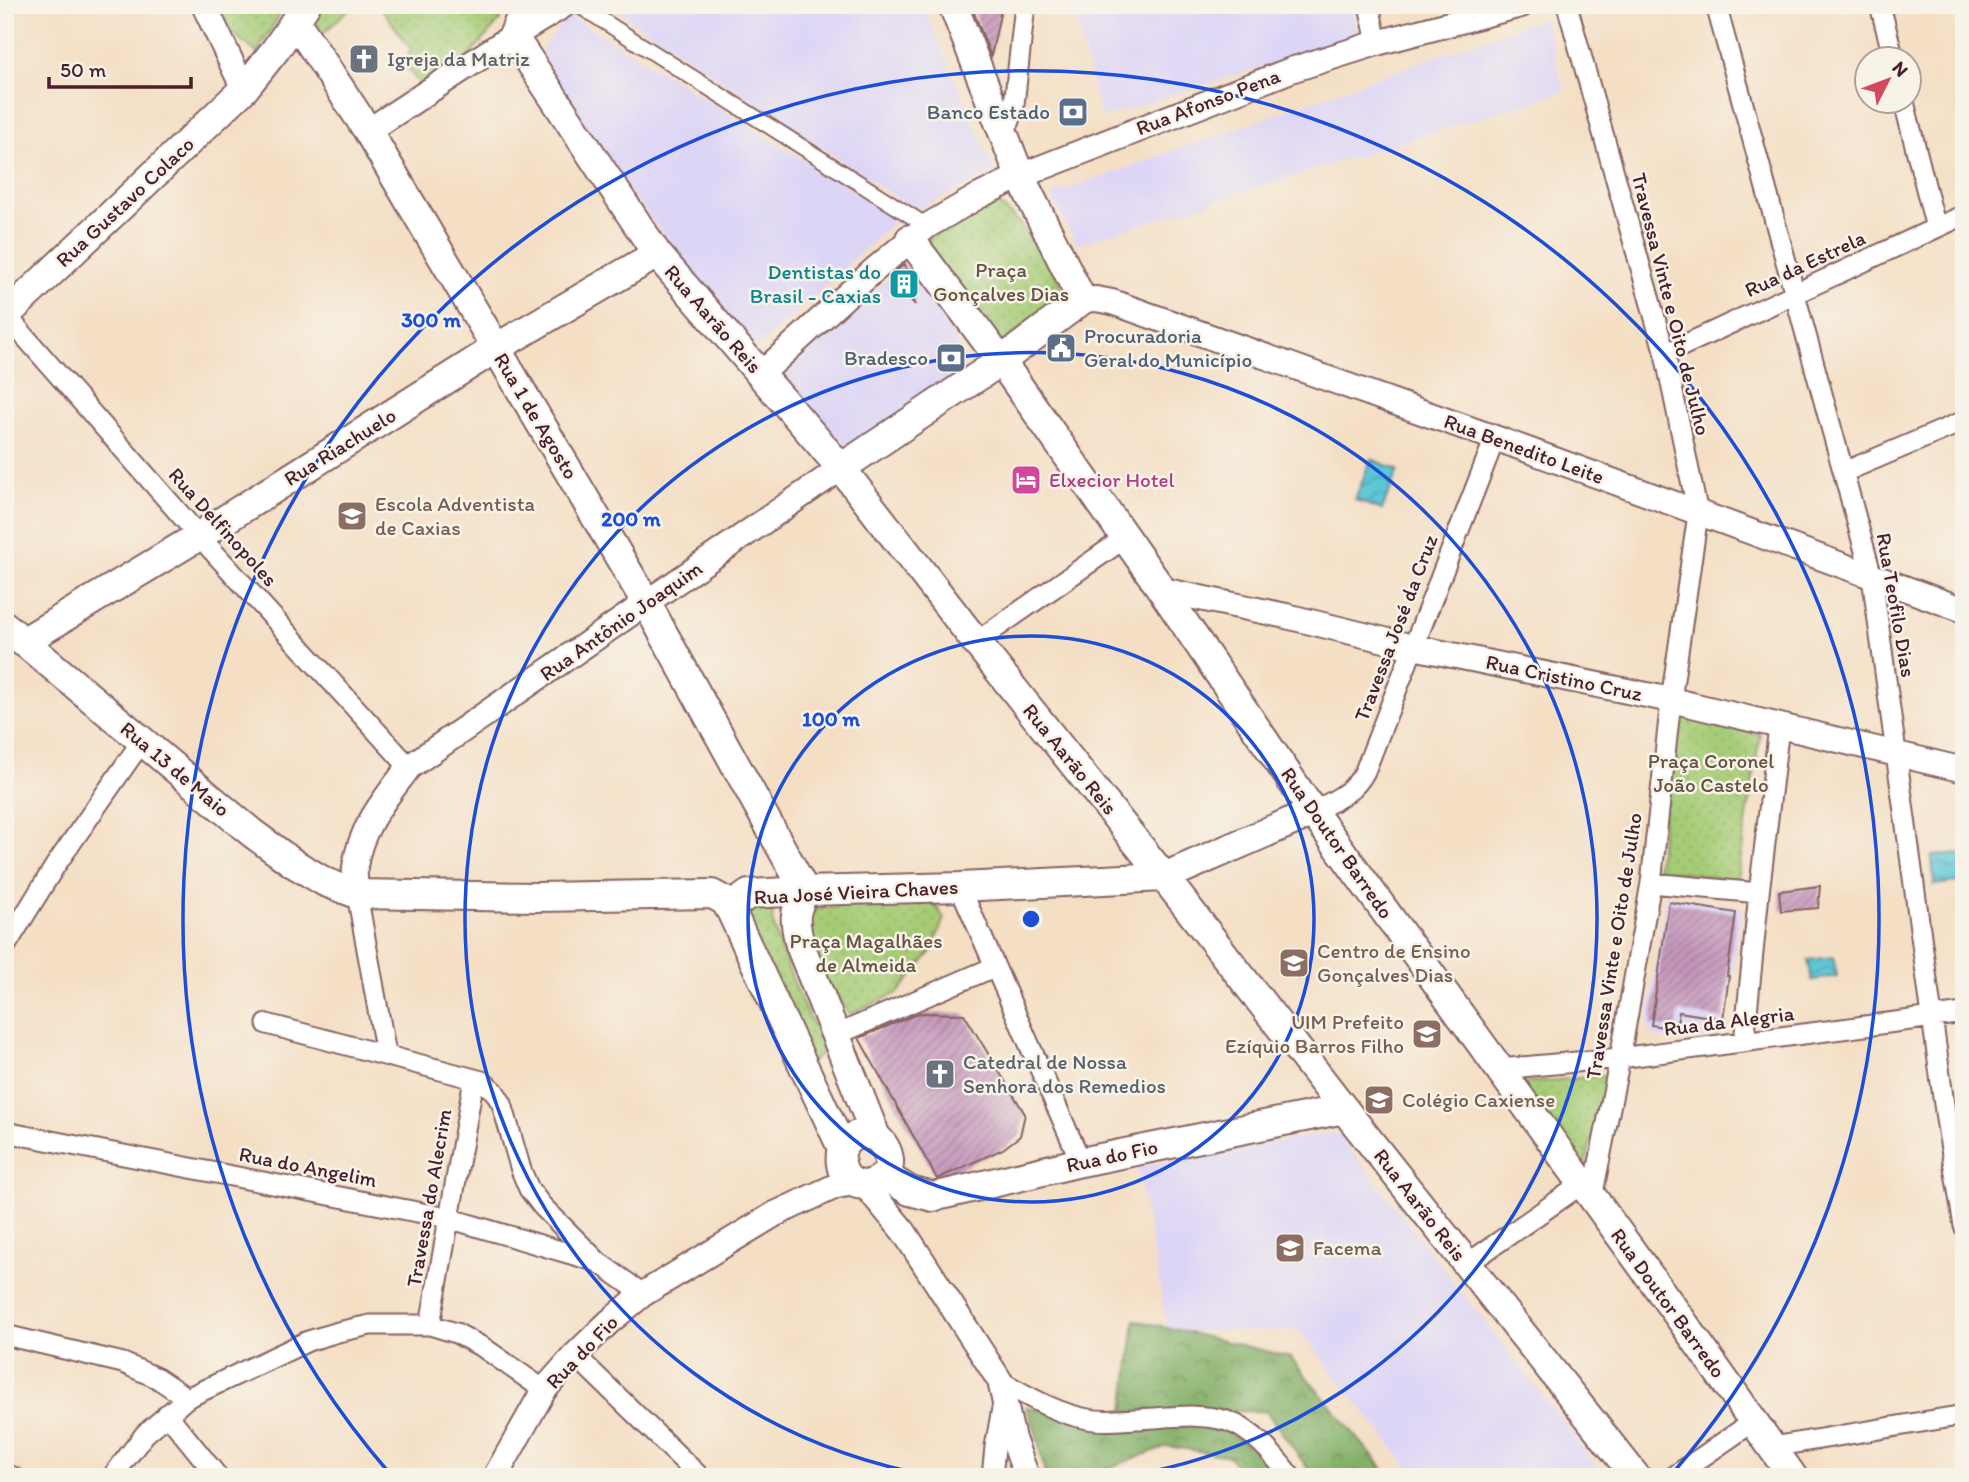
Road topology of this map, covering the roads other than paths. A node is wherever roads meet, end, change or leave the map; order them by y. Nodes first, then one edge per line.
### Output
1 (204, 5) edge
2 (526, 5) edge
3 (564, 5) edge
4 (578, 5) edge
5 (953, 5) edge
6 (1025, 5) edge
7 (1369, 5) edge
8 (1521, 5) edge
9 (1567, 5) edge
10 (1716, 5) edge
11 (1880, 5) edge
12 (301, 14) edge
13 (513, 36) junction
14 (1377, 43) junction
15 (1890, 46) edge
16 (244, 89) junction
17 (1908, 116) edge
18 (1000, 127) junction
19 (368, 131) junction
20 (1020, 176) junction
21 (1964, 215) edge
22 (1936, 228) junction
23 (919, 232) junction
24 (657, 254) junction
25 (1794, 294) junction
26 (1082, 300) junction
27 (6, 315) edge
28 (496, 348) junction
29 (1665, 355) junction
30 (1001, 361) junction
31 (761, 374) junction
32 (1964, 421) edge
33 (1494, 438) junction
34 (841, 468) junction
35 (1844, 472) junction
36 (1698, 514) junction
37 (199, 536) junction
38 (1125, 538) junction
39 (1872, 577) junction
40 (1162, 590) junction
41 (647, 604) junction
42 (1964, 610) edge
43 (14, 634) edge
44 (976, 642) junction
45 (1413, 647) junction
46 (1671, 700) junction
47 (1779, 727) junction
48 (142, 741) junction
49 (1896, 754) junction
50 (409, 767) junction
51 (1964, 770) edge
52 (1313, 812) junction
53 (1164, 877) junction
54 (1651, 883) junction
55 (960, 887) junction
56 (805, 891) junction
57 (1759, 893) junction
58 (357, 894) junction
59 (731, 911) junction
60 (5, 947) edge
61 (994, 967) junction
62 (1964, 1013) edge
63 (1932, 1017) junction
64 (267, 1024) dead end
65 (836, 1035) junction
66 (1744, 1042) junction
67 (386, 1054) junction
68 (1620, 1058) junction
69 (1500, 1069) junction
70 (474, 1079) junction
71 (1344, 1109) junction
72 (5, 1132) edge
73 (876, 1137) junction
74 (841, 1152) junction
75 (1081, 1162) junction
76 (871, 1181) junction
77 (1587, 1191) junction
78 (775, 1214) junction
79 (448, 1217) junction
80 (1964, 1226) edge
81 (598, 1262) junction
82 (1467, 1264) junction
83 (643, 1293) junction
84 (430, 1325) junction
85 (5, 1335) edge
86 (575, 1354) junction
87 (1002, 1388) junction
88 (544, 1390) junction
89 (187, 1398) junction
90 (167, 1414) junction
91 (1964, 1415) edge
92 (1754, 1421) junction
93 (1772, 1447) junction
94 (5, 1474) edge
95 (13, 1477) edge
96 (112, 1477) edge
97 (218, 1477) edge
98 (495, 1477) edge
99 (700, 1477) edge
100 (992, 1477) edge
101 (1027, 1477) edge
102 (1291, 1477) edge
103 (1636, 1477) edge
104 (1673, 1477) edge
105 (1793, 1477) edge

1 - 16 street
2 - 13 main road
3 - 13 street
4 - 23 street
5 - 18 main road
6 - 18 street
7 - 14 street
8 - 14 street, Rua Afonso Pena
9 - 29 street, Travessa Vinte e Oito de Julho
10 - 25 street, Rua Teofilo Dias
11 - 15 street
12 - 16 main road, Rua Gustavo Colaco
12 - 19 main road, Rua 1 de Agosto
13 - 19 street
13 - 24 main road, Rua Aarão Reis
14 - 20 street, Rua Afonso Pena
16 - 27 main road, Rua Gustavo Colaco
17 - 22 street
18 - 20 main road
19 - 28 main road, Rua 1 de Agosto
20 - 23 street, Rua Afonso Pena
20 - 26 main road
21 - 22 street, Rua da Estrela
22 - 25 street, Rua da Estrela
23 - 30 main road, Rua Doutor Barredo
23 - 31 street, Rua Afonso Pena
24 - 28 main road, Rua Riachuelo
24 - 31 main road, Rua Aarão Reis
25 - 29 street, Rua da Estrela
25 - 35 street, Rua Teofilo Dias
26 - 30 main road, Rua Antônio Joaquim
26 - 33 street, Rua Benedito Leite
27 - 37 street, Rua Delfinopoles
28 - 37 main road, Rua Riachuelo
28 - 41 main road, Rua 1 de Agosto
29 - 36 street, Travessa Vinte e Oito de Julho
30 - 34 main road, Rua Antônio Joaquim
30 - 38 main road, Rua Doutor Barredo
31 - 34 main road, Rua Aarão Reis
32 - 35 street
33 - 36 street, Rua Benedito Leite
33 - 45 street, Travessa José da Cruz
34 - 41 street, Rua Antônio Joaquim
34 - 44 main road, Rua Aarão Reis
35 - 39 street, Rua Teofilo Dias
36 - 39 street, Rua Benedito Leite
36 - 46 street, Travessa Vinte e Oito de Julho
37 - 43 main road, Rua Riachuelo
37 - 50 street, Rua Delfinopoles
38 - 40 main road, Rua Doutor Barredo
38 - 44 street
39 - 42 street, Rua Benedito Leite
39 - 49 street, Rua Teofilo Dias
40 - 45 street, Rua Cristino Cruz
40 - 52 main road, Rua Doutor Barredo
41 - 50 street, Rua Antônio Joaquim
41 - 56 main road, Rua 1 de Agosto
43 - 48 main road, Rua 13 de Maio
44 - 53 main road, Rua Aarão Reis
45 - 46 street, Rua Cristino Cruz
45 - 52 street, Travessa José da Cruz
46 - 47 street, Rua Cristino Cruz
46 - 54 street, Travessa Vinte e Oito de Julho
47 - 49 street, Rua Cristino Cruz
47 - 57 street
48 - 58 main road, Rua 13 de Maio
48 - 60 street
49 - 51 street, Rua Cristino Cruz
49 - 63 street, Rua Teofilo Dias
50 - 58 street, Rua Antônio Joaquim
52 - 53 main road, Rua José Vieira Chaves
52 - 69 main road, Rua Doutor Barredo
53 - 55 main road, Rua José Vieira Chaves
53 - 71 main road, Rua Aarão Reis
54 - 57 street
54 - 68 street, Travessa Vinte e Oito de Julho
55 - 56 main road, Rua José Vieira Chaves
55 - 61 street
56 - 59 main road, Rua José Vieira Chaves
56 - 65 main road
57 - 66 street
58 - 59 main road, Rua José Vieira Chaves
58 - 67 street, Rua Antônio Joaquim
59 - 74 main road
61 - 65 street
61 - 75 street
62 - 63 street, Rua da Alegria
63 - 66 street, Rua da Alegria
63 - 80 street, Rua Teofilo Dias
64 - 67 street
65 - 73 main road
66 - 68 street, Rua da Alegria
67 - 70 street
68 - 69 street, Rua da Alegria
68 - 77 street, Travessa Vinte e Oito de Julho
69 - 77 main road, Rua Doutor Barredo
70 - 79 street, Travessa do Alecrim
70 - 81 street
71 - 75 main road, Rua do Fio
71 - 82 main road, Rua Aarão Reis
72 - 79 street, Rua do Angelim
73 - 74 main road
73 - 76 main road
74 - 76 main road
74 - 78 street, Rua do Fio
75 - 76 main road, Rua do Fio
76 - 78 street, Rua do Fio
76 - 87 street
77 - 82 street
77 - 92 main road, Rua Doutor Barredo
78 - 83 street, Rua do Fio
79 - 81 street, Rua do Angelim
79 - 84 street, Travessa do Alecrim
81 - 83 street
82 - 103 main road, Rua Aarão Reis
83 - 86 street, Rua do Fio
84 - 88 street
84 - 89 street
85 - 89 street
86 - 88 street, Rua do Fio
86 - 99 street
87 - 100 street
87 - 101 street
87 - 102 street
88 - 98 street, Rua do Fio
89 - 90 street
90 - 96 street
90 - 97 street
91 - 93 street
92 - 93 main road, Rua Doutor Barredo
92 - 104 street
93 - 105 main road, Rua Doutor Barredo
94 - 95 street

